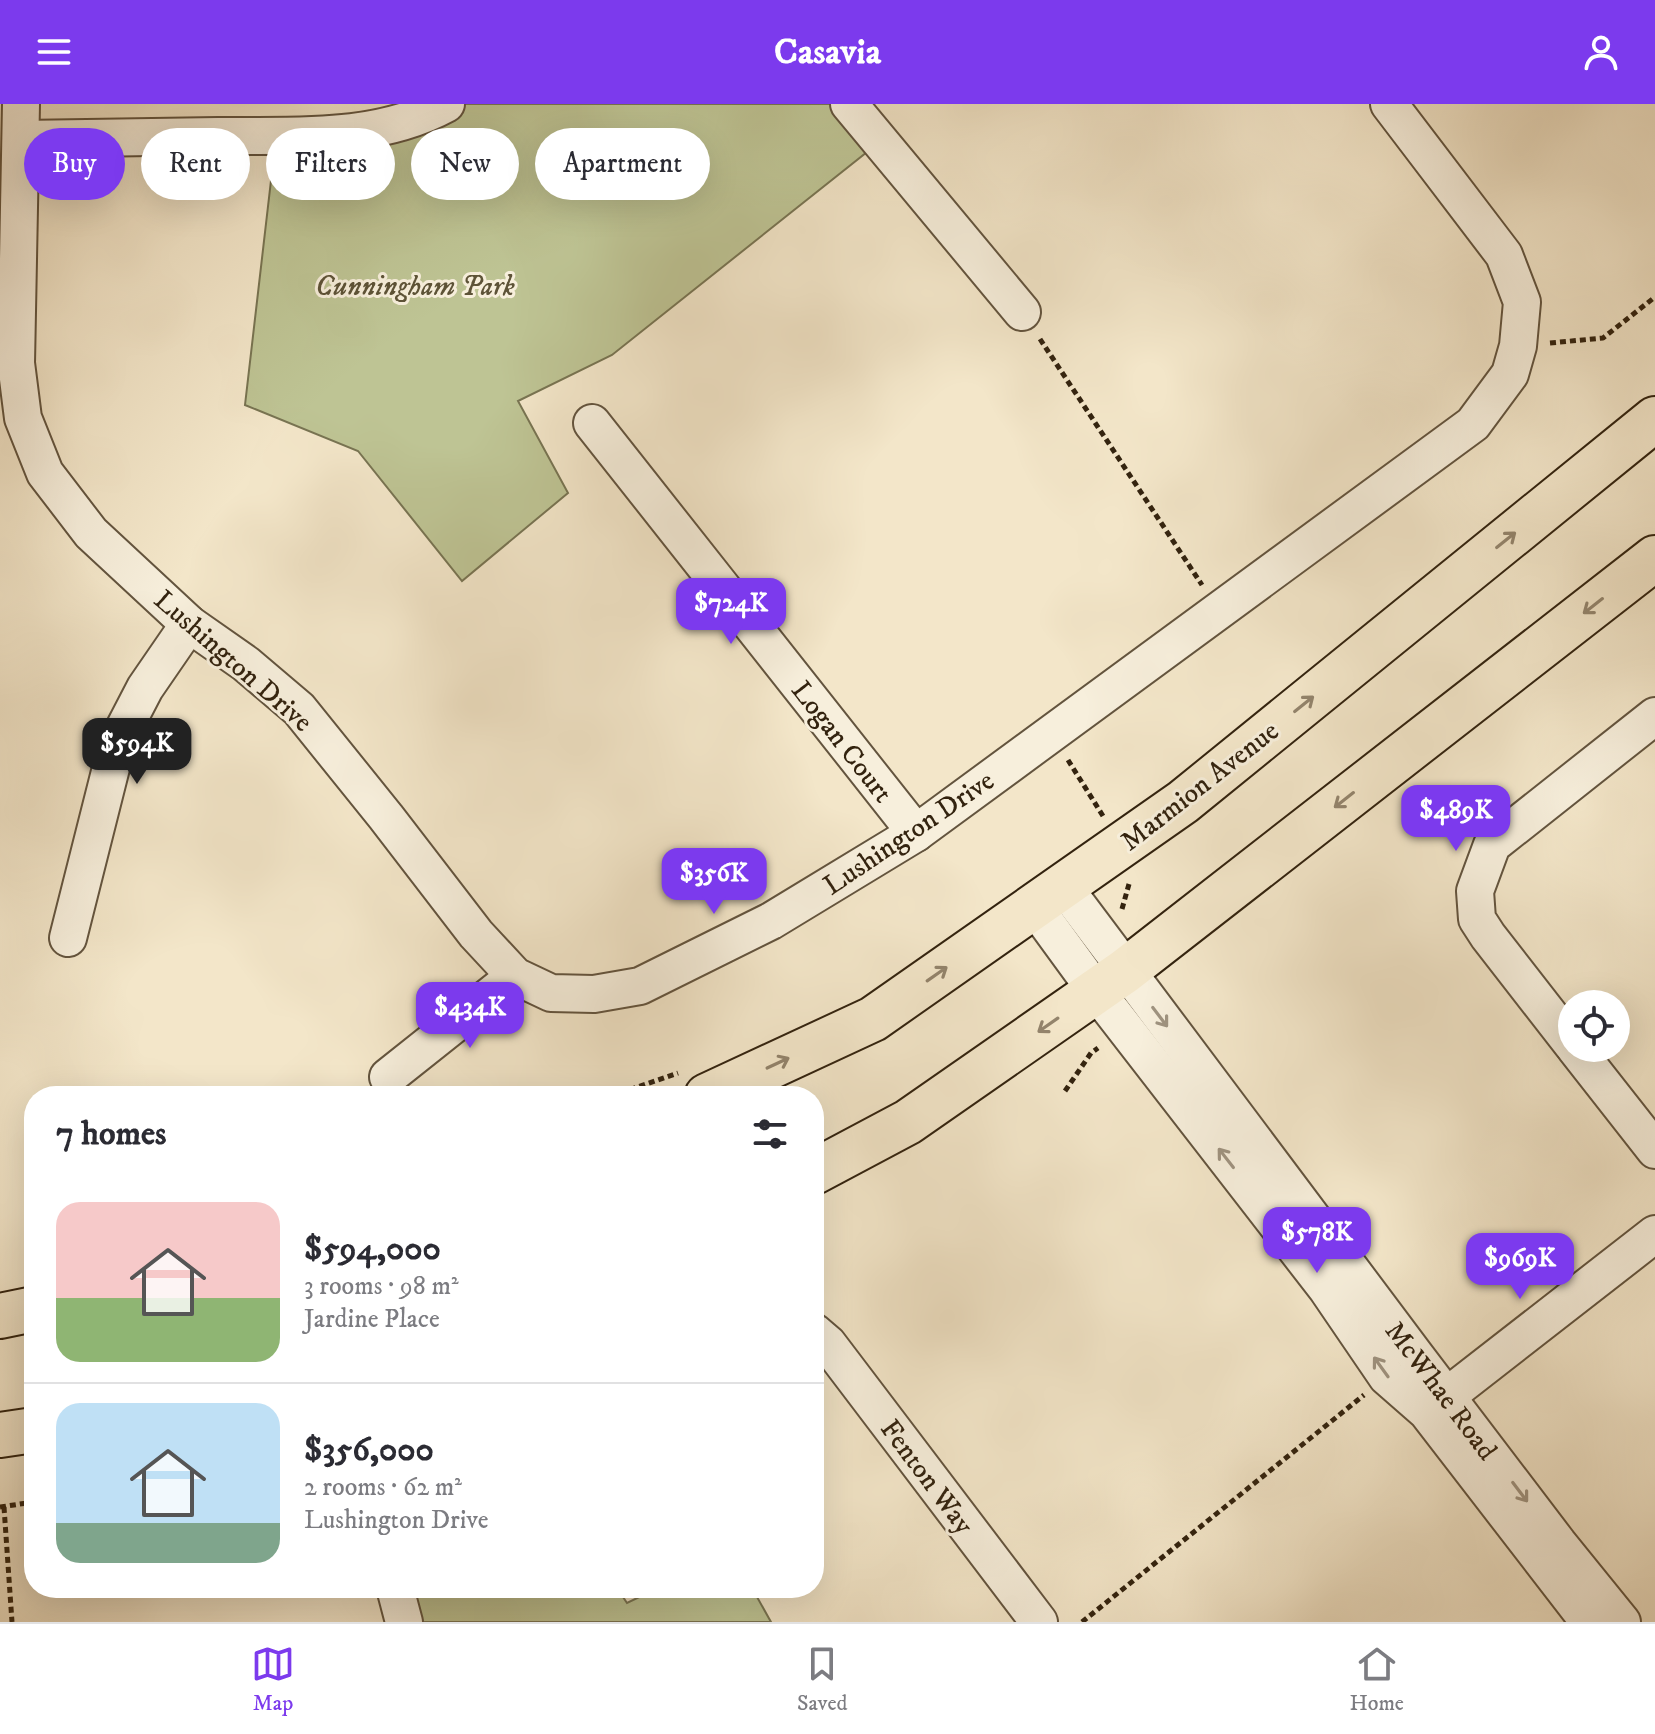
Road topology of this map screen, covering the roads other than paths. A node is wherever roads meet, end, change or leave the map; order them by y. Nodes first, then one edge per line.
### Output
1 (446, 104) edge
2 (849, 104) edge
3 (1389, 104) edge
4 (21, 121) edge
5 (1022, 312) road end
6 (1655, 419) edge
7 (592, 423) dead end
8 (1655, 558) edge
9 (189, 624) junction
10 (1655, 716) edge
11 (916, 833) junction
12 (1049, 896) junction
13 (68, 938) dead end
14 (515, 976) junction
15 (1111, 981) junction
16 (1558, 1026) edge
17 (1586, 1062) edge
18 (388, 1077) dead end
19 (694, 1084) edge
20 (1655, 1150) edge
21 (824, 1167) edge
22 (1655, 1234) edge
23 (24, 1311) edge
24 (0, 1316) edge
25 (824, 1341) edge
26 (1437, 1404) junction
27 (24, 1431) edge
28 (0, 1435) edge
29 (398, 1598) edge
30 (404, 1622) edge
31 (1039, 1622) edge
32 (1589, 1622) edge
33 (1622, 1622) edge

1 - 4 street
2 - 5 street
3 - 11 street, Lushington Drive
4 - 9 street, Lushington Drive
12 -> 6 highway, Marmion Avenue
7 - 11 street, Logan Court
8 -> 15 highway
9 - 13 street
9 - 14 street, Lushington Drive
10 - 16 street
11 - 14 street, Lushington Drive
12 - 15 street, McWhae Road
19 -> 12 highway, Marmion Avenue
14 - 18 street
15 -> 21 highway
15 -> 26 street, McWhae Road
26 -> 15 street, McWhae Road
17 - 20 street
22 - 26 street
23 - 24 highway
25 - 31 street, Fenton Way
26 - 32 street, McWhae Road
26 -> 33 street, McWhae Road
27 - 28 highway
29 - 30 street

